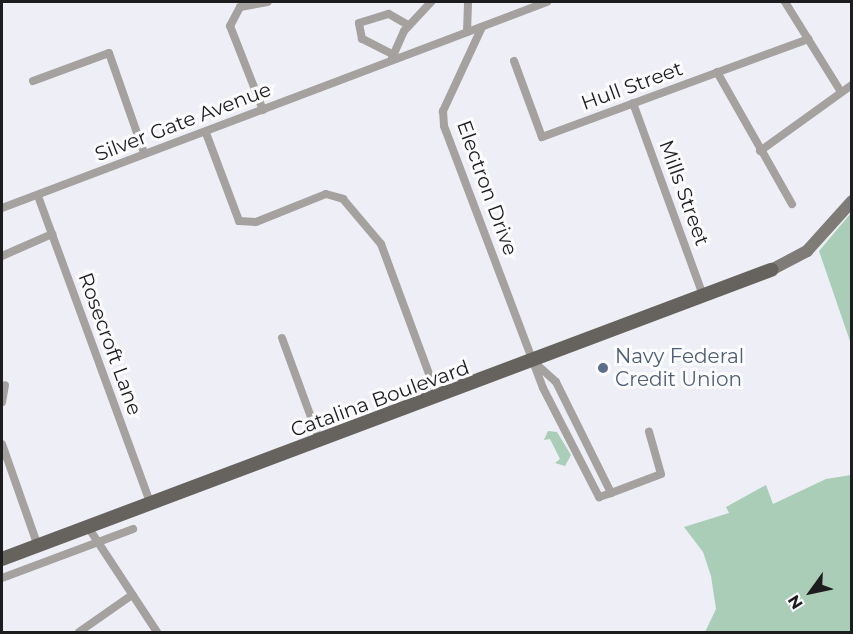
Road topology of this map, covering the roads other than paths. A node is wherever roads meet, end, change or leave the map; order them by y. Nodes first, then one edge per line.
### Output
1 (268, 2) edge
2 (431, 2) edge
3 (468, 2) edge
4 (547, 2) edge
5 (785, 2) edge
6 (408, 26) junction
7 (482, 27) junction
8 (466, 32) junction
9 (809, 39) junction
10 (393, 57) junction
11 (514, 61) dead end
12 (717, 72) junction
13 (33, 81) dead end
14 (852, 85) edge
15 (841, 92) junction
16 (633, 103) junction
17 (263, 110) junction
18 (206, 133) junction
19 (759, 151) junction
20 (144, 153) junction
21 (38, 196) junction
22 (852, 201) edge
23 (792, 204) dead end
24 (2, 208) edge
25 (52, 234) junction
26 (2, 256) edge
27 (771, 270) joint
28 (703, 295) junction
29 (282, 338) dead end
30 (535, 363) junction
31 (5, 385) dead end
32 (438, 398) junction
33 (2, 402) edge
34 (649, 432) dead end
35 (320, 442) junction
36 (2, 444) edge
37 (611, 493) junction
38 (151, 504) junction
39 (88, 527) junction
40 (133, 529) dead end
41 (98, 542) junction
42 (38, 546) junction
43 (2, 559) edge
44 (2, 578) edge
45 (132, 595) junction
46 (79, 633) edge
47 (157, 633) edge

1 - 17 street
2 - 6 street
3 - 8 street
4 - 7 street, Silver Gate Avenue
5 - 9 street
6 - 10 street
6 - 10 street
7 - 8 street, Silver Gate Avenue
7 - 30 street, Electron Drive
8 - 10 street, Silver Gate Avenue
9 - 12 street, Hull Street
9 - 15 street
10 - 17 street, Silver Gate Avenue
11 - 16 street, Hull Street
12 - 16 street, Hull Street
12 - 19 street
13 - 20 street
14 - 15 street
15 - 19 street
16 - 28 street, Mills Street
17 - 18 street, Silver Gate Avenue
18 - 20 street, Silver Gate Avenue
18 - 32 street
19 - 23 street
20 - 21 street, Silver Gate Avenue
21 - 24 street, Silver Gate Avenue
21 - 25 street, Rosecroft Lane
22 - 27 main road
25 - 26 street
25 - 38 street, Rosecroft Lane
27 - 28 main road, Catalina Boulevard
28 - 30 main road, Catalina Boulevard
29 - 35 street
30 - 32 main road, Catalina Boulevard
30 - 37 street, Electron Drive
30 - 37 street, Electron Drive
31 - 33 street
32 - 35 main road, Catalina Boulevard
34 - 37 street
35 - 38 main road, Catalina Boulevard
36 - 42 street
38 - 39 main road, Catalina Boulevard
39 - 41 street
39 - 42 main road, Catalina Boulevard
40 - 41 street
41 - 44 street
41 - 45 street
42 - 43 main road, Catalina Boulevard
45 - 46 street
45 - 47 street

